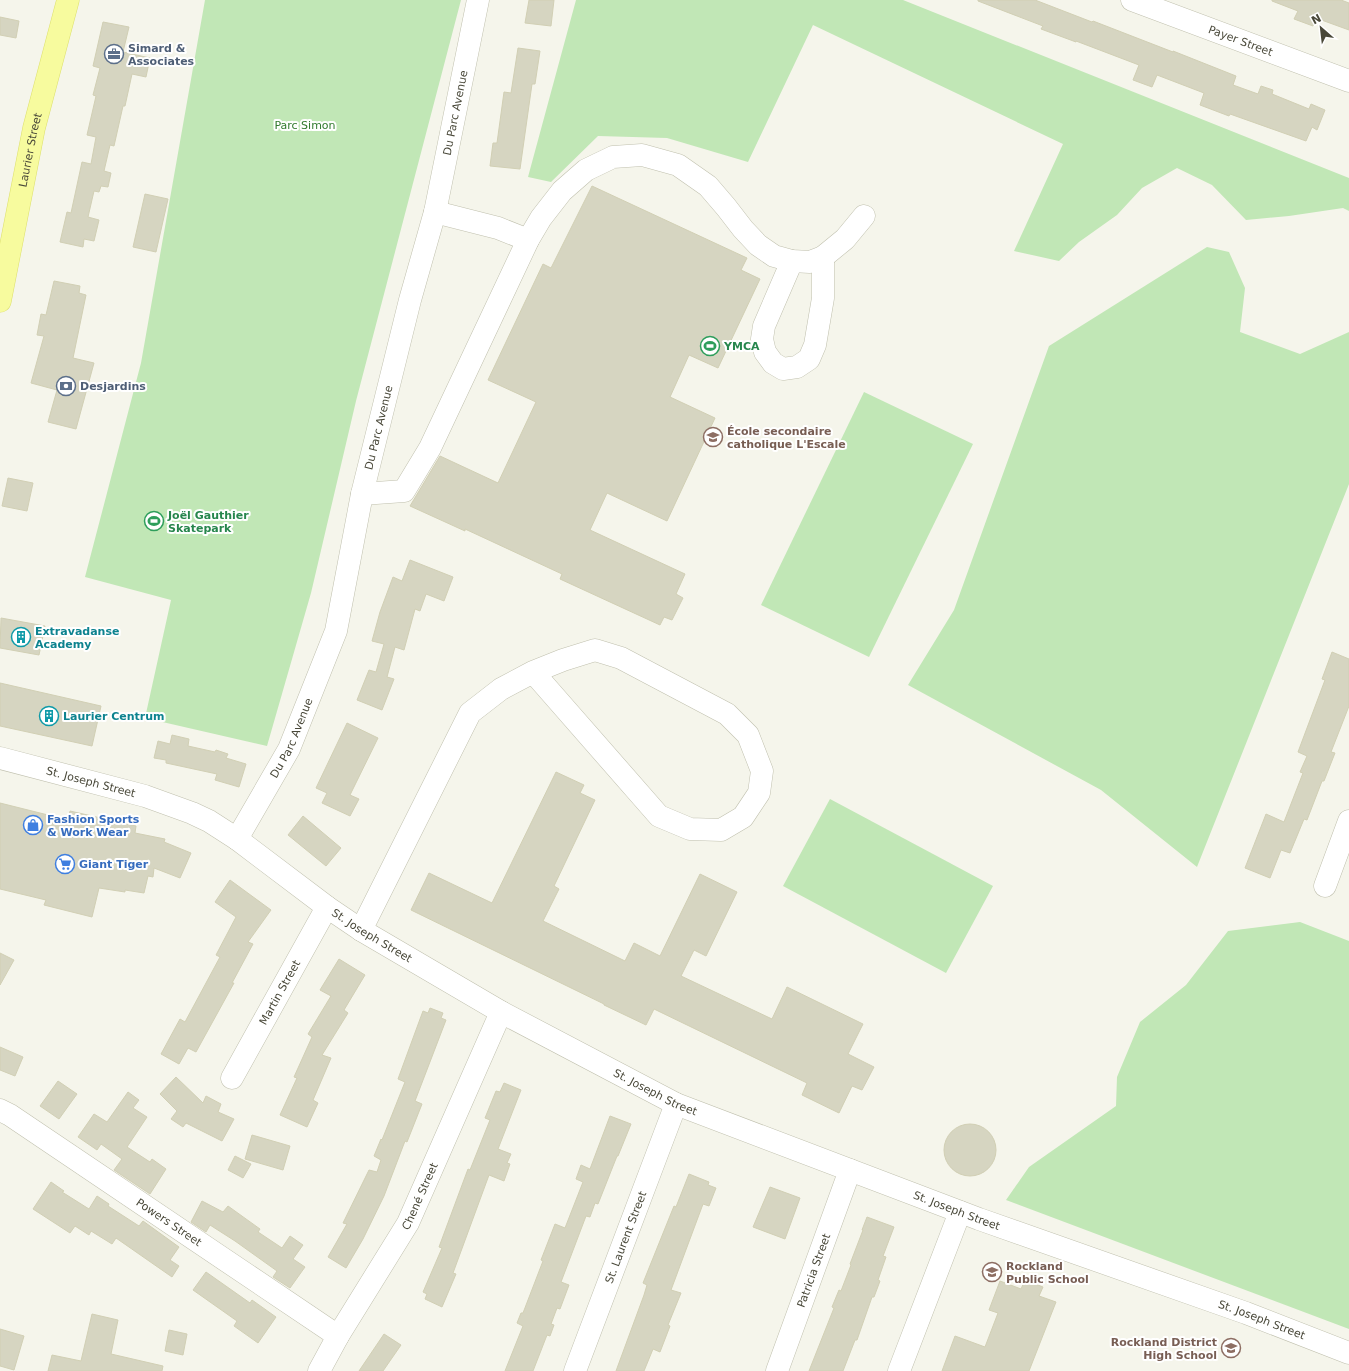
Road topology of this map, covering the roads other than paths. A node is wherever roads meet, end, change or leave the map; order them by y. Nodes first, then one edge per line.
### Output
1 (68, 0) edge
2 (478, 0) edge
3 (1132, 0) edge
4 (1349, 81) edge
5 (435, 212) junction
6 (864, 216) dead end
7 (528, 240) junction
8 (823, 257) junction
9 (792, 262) junction
10 (0, 301) edge
11 (362, 494) junction
12 (534, 672) junction
13 (0, 758) edge
14 (1349, 821) edge
15 (237, 839) junction
16 (1325, 886) dead end
17 (327, 908) junction
18 (360, 930) junction
19 (501, 1012) junction
20 (232, 1078) dead end
21 (676, 1104) junction
22 (0, 1110) edge
23 (850, 1170) junction
24 (960, 1212) junction
25 (338, 1336) junction
26 (1349, 1353) edge
27 (319, 1371) edge
28 (575, 1371) edge
29 (777, 1371) edge
30 (898, 1371) edge

1 - 10 main road, Laurier Street
2 - 5 street, Du Parc Avenue
3 - 4 street, Payer Street
5 - 7 street
5 - 11 street, Du Parc Avenue
6 - 8 street
7 - 9 street
7 - 11 street
8 - 9 street
8 - 9 street
11 - 15 street, Du Parc Avenue
12 - 12 street
12 - 18 street
13 - 15 street, St. Joseph Street
14 - 16 street
15 - 17 street, St. Joseph Street
17 - 18 street, St. Joseph Street
17 - 20 street, Martin Street
18 - 19 street, St. Joseph Street
19 - 21 street, St. Joseph Street
19 - 25 street, Chené Street
21 - 23 street, St. Joseph Street
21 - 28 street, St. Laurent Street
22 - 25 street, Powers Street
23 - 24 street, St. Joseph Street
23 - 29 street, Patricia Street
24 - 26 street, St. Joseph Street
24 - 30 street
25 - 27 street, Chené Street

